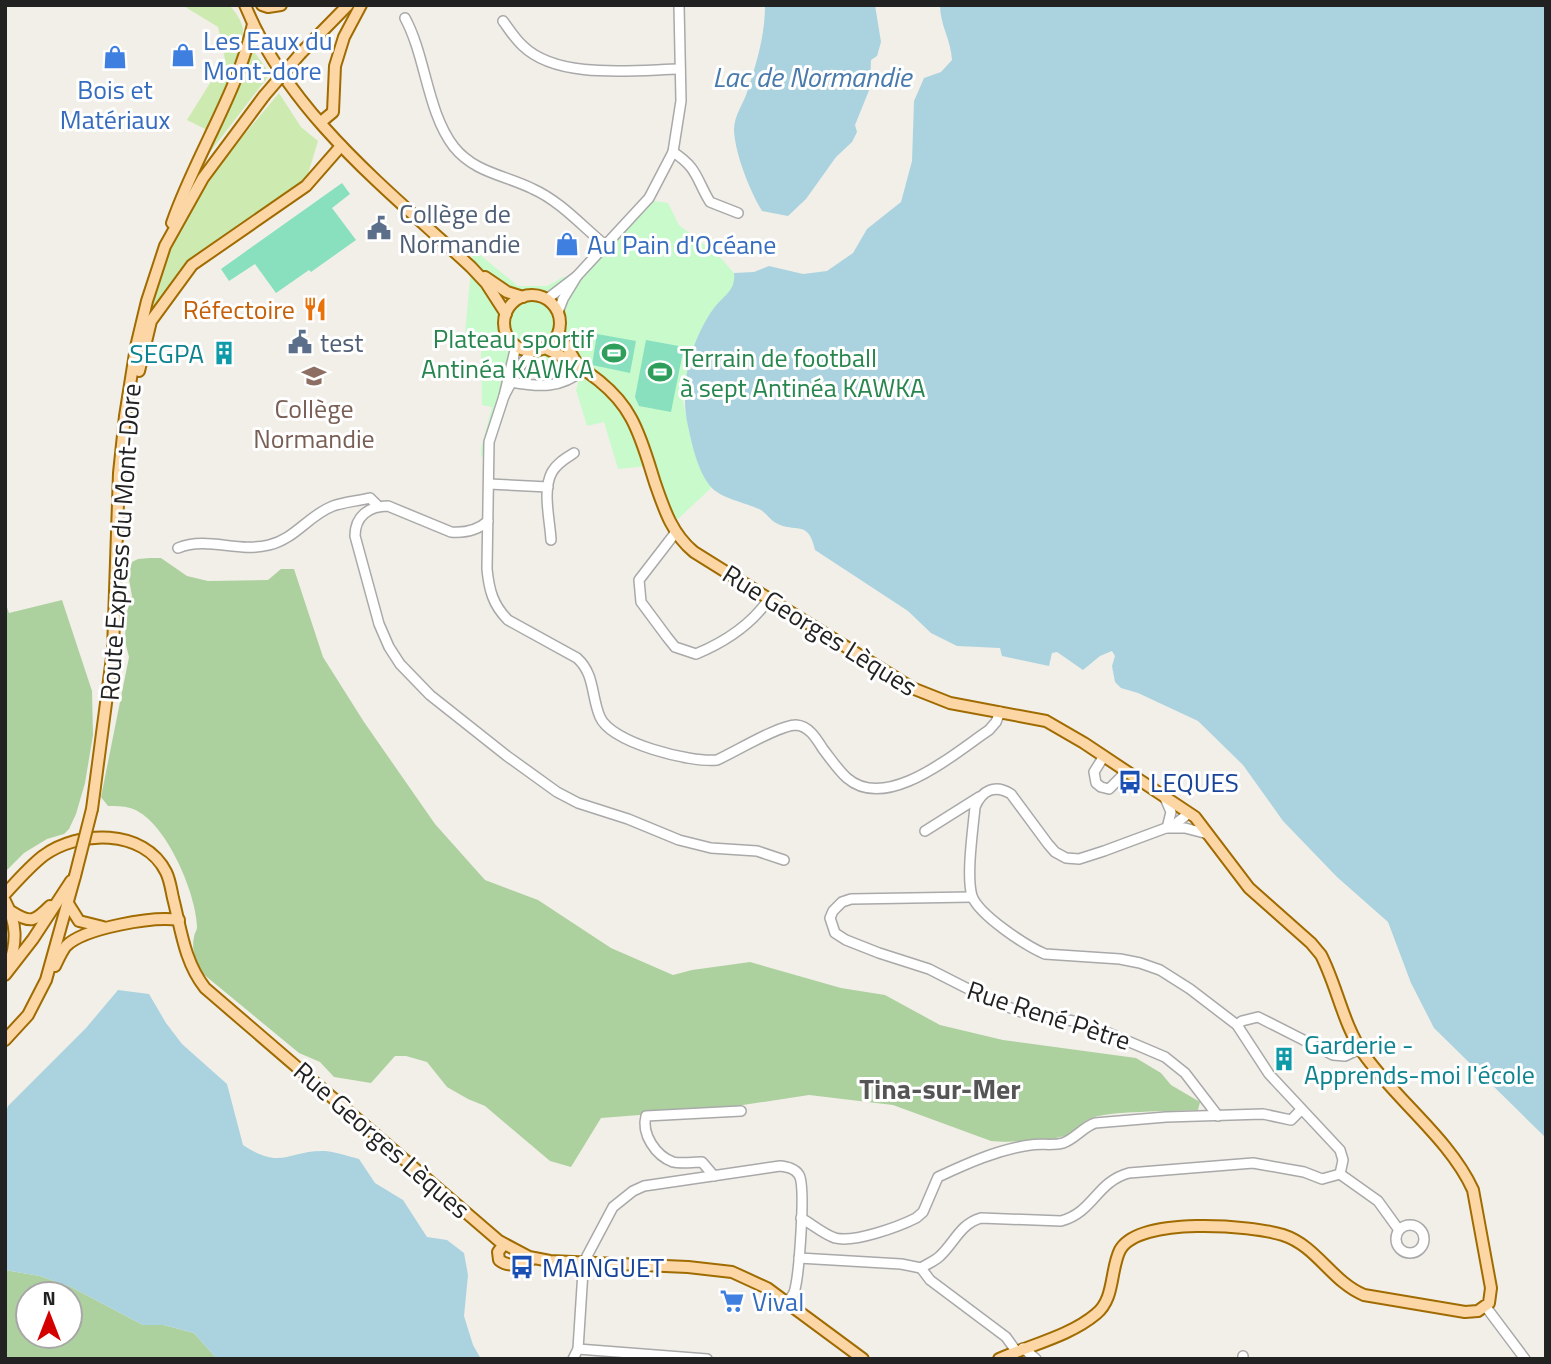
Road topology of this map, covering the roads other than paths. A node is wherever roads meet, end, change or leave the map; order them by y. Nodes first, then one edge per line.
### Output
1 (262, 5) edge
2 (281, 5) edge
3 (348, 5) edge
4 (361, 5) edge
5 (679, 5) edge
6 (244, 6) edge
7 (405, 18) dead end
8 (503, 20) dead end
9 (253, 24) junction
10 (680, 69) junction
11 (321, 122) junction
12 (341, 146) junction
13 (673, 152) junction
14 (738, 213) dead end
15 (604, 245) junction
16 (165, 246) junction
17 (471, 267) junction
18 (577, 276) junction
19 (523, 297) junction
20 (547, 299) junction
21 (558, 312) junction
22 (506, 314) junction
23 (559, 333) junction
24 (516, 346) junction
25 (545, 348) junction
26 (532, 351) junction
27 (581, 369) junction
28 (511, 382) junction
29 (504, 396) junction
30 (574, 453) dead end
31 (489, 484) junction
32 (548, 487) junction
33 (378, 506) junction
34 (488, 522) junction
35 (676, 532) junction
36 (551, 540) dead end
37 (178, 548) dead end
38 (117, 558) junction
39 (769, 599) junction
40 (1000, 712) junction
41 (1104, 756) junction
42 (1126, 772) junction
43 (979, 797) junction
44 (1164, 797) junction
45 (1189, 813) junction
46 (1167, 828) junction
47 (925, 831) dead end
48 (1208, 834) junction
49 (784, 860) dead end
50 (75, 876) junction
51 (5, 894) edge
52 (60, 897) junction
53 (972, 897) junction
54 (5, 901) edge
55 (69, 905) junction
56 (12, 912) junction
57 (177, 915) junction
58 (106, 927) junction
59 (5, 974) edge
60 (46, 980) junction
61 (1237, 1025) junction
62 (5, 1040) edge
63 (1360, 1049) junction
64 (1301, 1110) junction
65 (741, 1111) dead end
66 (1218, 1116) junction
67 (1339, 1174) junction
68 (714, 1176) junction
69 (801, 1218) junction
70 (1399, 1230) dead end
71 (504, 1244) junction
72 (534, 1258) junction
73 (799, 1258) junction
74 (585, 1263) junction
75 (921, 1268) junction
76 (787, 1303) junction
77 (1486, 1307) junction
78 (578, 1349) junction
79 (1020, 1350) junction
80 (573, 1359) edge
81 (707, 1359) edge
82 (863, 1359) edge
83 (999, 1359) edge
84 (1036, 1359) edge
85 (1525, 1359) edge

1 - 2 main road
3 - 16 main road, Route Express du Mont-Dore, bridge
4 - 11 main road
5 - 10 street
6 - 9 main road
7 - 15 street
8 - 10 street
9 - 11 main road
9 - 16 main road
10 - 13 street
11 - 12 main road
12 - 17 main road
12 - 38 main road
13 - 14 street
13 - 15 street
15 - 18 street
16 - 38 main road, Route Express du Mont-Dore
17 - 19 main road
17 - 22 main road
18 - 20 street
18 - 21 street
19 - 20 main road
19 - 22 main road
20 - 21 main road
21 - 23 main road
22 - 24 main road
23 - 25 main road
23 - 27 main road, Rue Georges Lèques
24 - 26 main road
24 - 29 street
25 - 26 main road
25 - 27 main road, Rue Georges Lèques
26 - 28 street
27 - 28 street
27 - 35 main road, Rue Georges Lèques
28 - 29 street
29 - 31 street
30 - 32 street
31 - 32 street
31 - 34 street
32 - 36 street
33 - 34 street
33 - 37 street
33 - 49 street
34 - 40 street
35 - 39 main road, Rue Georges Lèques
35 - 39 street
38 - 50 main road, Route Express du Mont-Dore, bridge
39 - 40 main road, Rue Georges Lèques
40 - 41 main road, Rue Georges Lèques
41 - 42 main road, Rue Georges Lèques
41 - 42 street
42 - 44 main road, Rue Georges Lèques
43 - 46 street
43 - 47 street
43 - 53 street
44 - 45 main road, Rue Georges Lèques
44 - 46 street
45 - 46 street
45 - 48 main road, Rue Georges Lèques
46 - 48 street
48 - 63 main road, Rue Georges Lèques
50 - 52 main road
50 - 55 main road
51 - 57 main road, Rue Georges Lèques
52 - 56 main road
52 - 59 main road
53 - 61 street
53 - 66 street, Rue René Pètre
54 - 56 main road
55 - 58 main road
55 - 60 main road
56 - 59 main road
57 - 58 main road
57 - 71 main road, Rue Georges Lèques
58 - 60 main road
60 - 62 main road
61 - 63 street
61 - 64 street
63 - 77 main road, Rue Georges Lèques
64 - 66 street
64 - 67 street
65 - 68 street
66 - 69 street
67 - 70 street
67 - 75 street
68 - 69 street
68 - 74 street
69 - 73 street
71 - 72 main road, Rue Georges Lèques
71 - 72 main road
72 - 74 main road, Rue Georges Lèques
73 - 75 street
73 - 76 street
74 - 76 main road, Rue Georges Lèques
74 - 78 street
75 - 79 street
76 - 82 main road, Rue Georges Lèques
77 - 79 main road
77 - 85 street
78 - 80 street
78 - 81 street
79 - 83 main road
79 - 84 street

